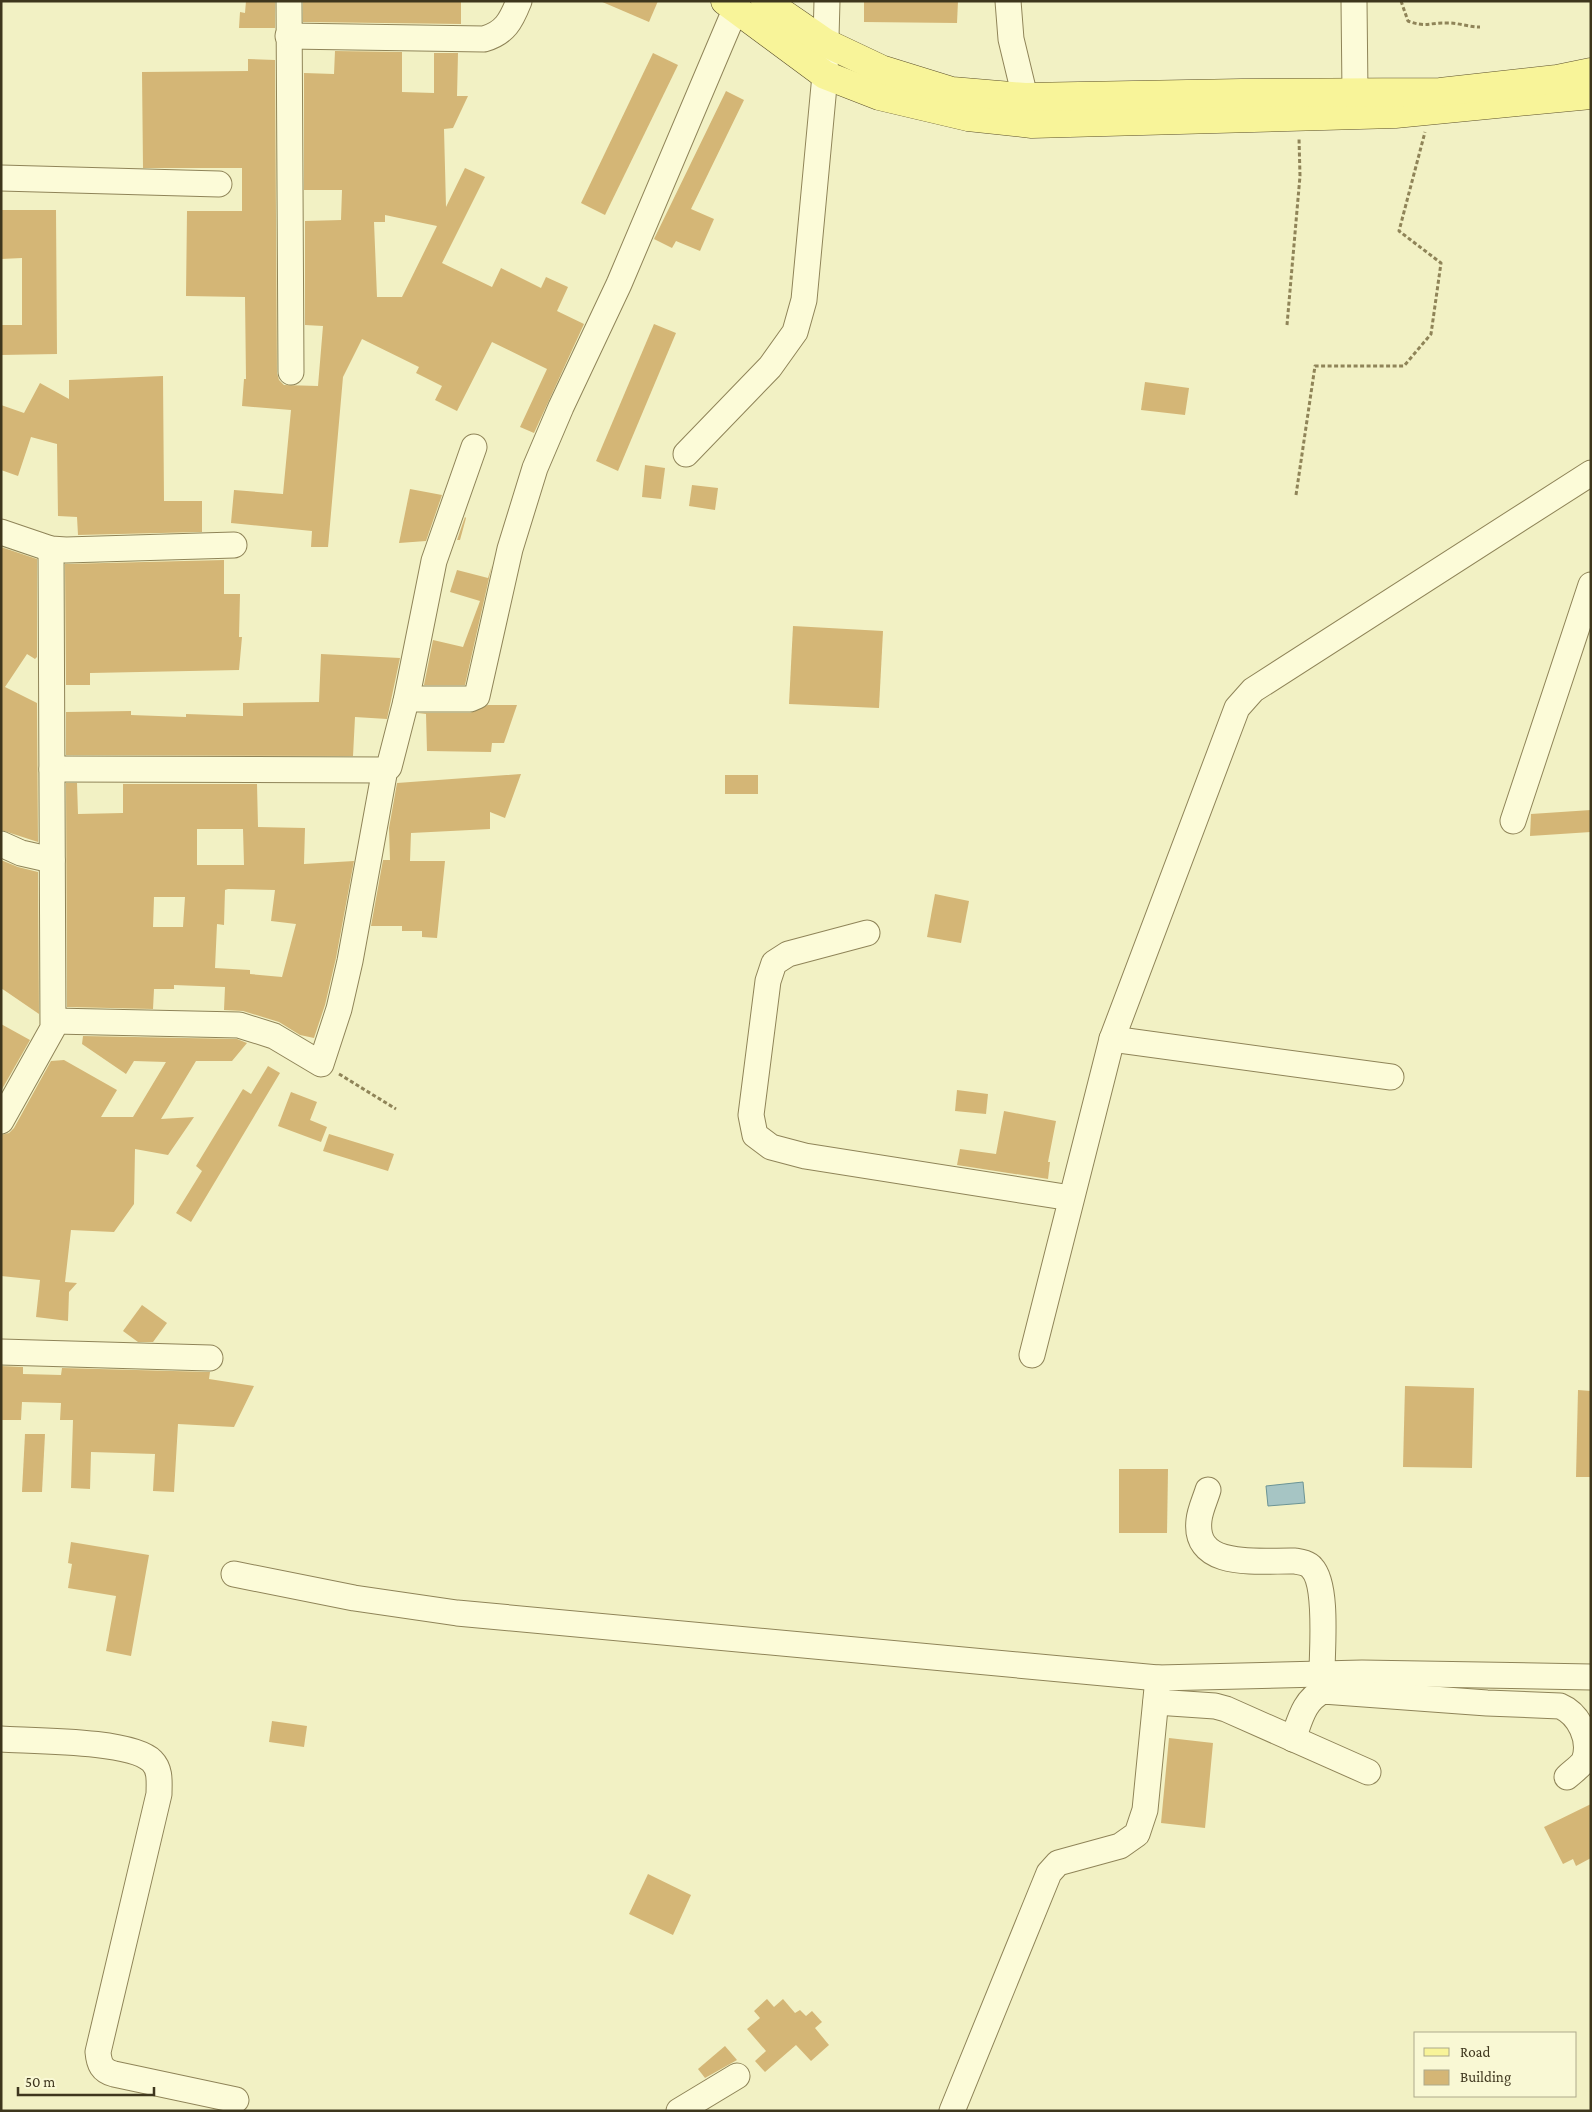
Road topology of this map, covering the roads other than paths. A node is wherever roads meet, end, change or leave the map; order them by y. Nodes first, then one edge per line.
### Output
1 (289, 1) edge
2 (519, 1) edge
3 (765, 1) edge
4 (827, 1) edge
5 (1008, 1) edge
6 (1354, 1) edge
7 (730, 5) edge
8 (288, 36) junction
9 (826, 43) junction
10 (1591, 72) edge
11 (825, 75) junction
12 (1355, 93) junction
13 (1591, 95) edge
14 (1025, 97) junction
15 (1, 178) edge
16 (218, 184) dead end
17 (291, 372) dead end
18 (474, 448) dead end
19 (686, 454) dead end
20 (1591, 473) edge
21 (1, 532) edge
22 (234, 545) dead end
23 (51, 549) junction
24 (1591, 585) edge
25 (406, 701) junction
26 (52, 769) junction
27 (385, 769) junction
28 (1513, 821) dead end
29 (1, 844) edge
30 (52, 860) junction
31 (867, 933) dead end
32 (54, 1022) junction
33 (1112, 1039) junction
34 (1391, 1076) dead end
35 (1, 1121) edge
36 (1071, 1198) junction
37 (1, 1352) edge
38 (1032, 1355) dead end
39 (210, 1358) dead end
40 (1208, 1490) dead end
41 (234, 1574) dead end
42 (1322, 1673) junction
43 (1591, 1677) edge
44 (1158, 1678) junction
45 (1156, 1702) junction
46 (1, 1739) edge
47 (1293, 1739) junction
48 (1368, 1772) dead end
49 (1566, 1777) dead end
50 (737, 2076) dead end
51 (236, 2100) dead end
52 (679, 2111) edge
53 (952, 2111) edge

1 - 8 street
2 - 8 street
3 - 9 main road
4 - 9 street
5 - 14 street
6 - 12 street
7 - 11 main road
7 - 25 street
8 - 17 street
9 - 11 street
9 - 14 main road
10 - 12 main road
11 - 13 main road
11 - 19 street
12 - 14 main road
15 - 16 street
18 - 25 street
20 - 33 street
21 - 23 street
22 - 23 street
23 - 26 street
24 - 28 street
25 - 27 street
26 - 27 street
26 - 30 street
27 - 32 street
29 - 30 street
30 - 32 street
31 - 36 street
32 - 35 street
33 - 34 street
33 - 36 street
36 - 38 street
37 - 39 street
40 - 42 street
41 - 44 street
42 - 43 street
42 - 44 street
44 - 45 street
45 - 47 street
45 - 53 street
46 - 51 street
47 - 48 street
47 - 49 street
50 - 52 street

